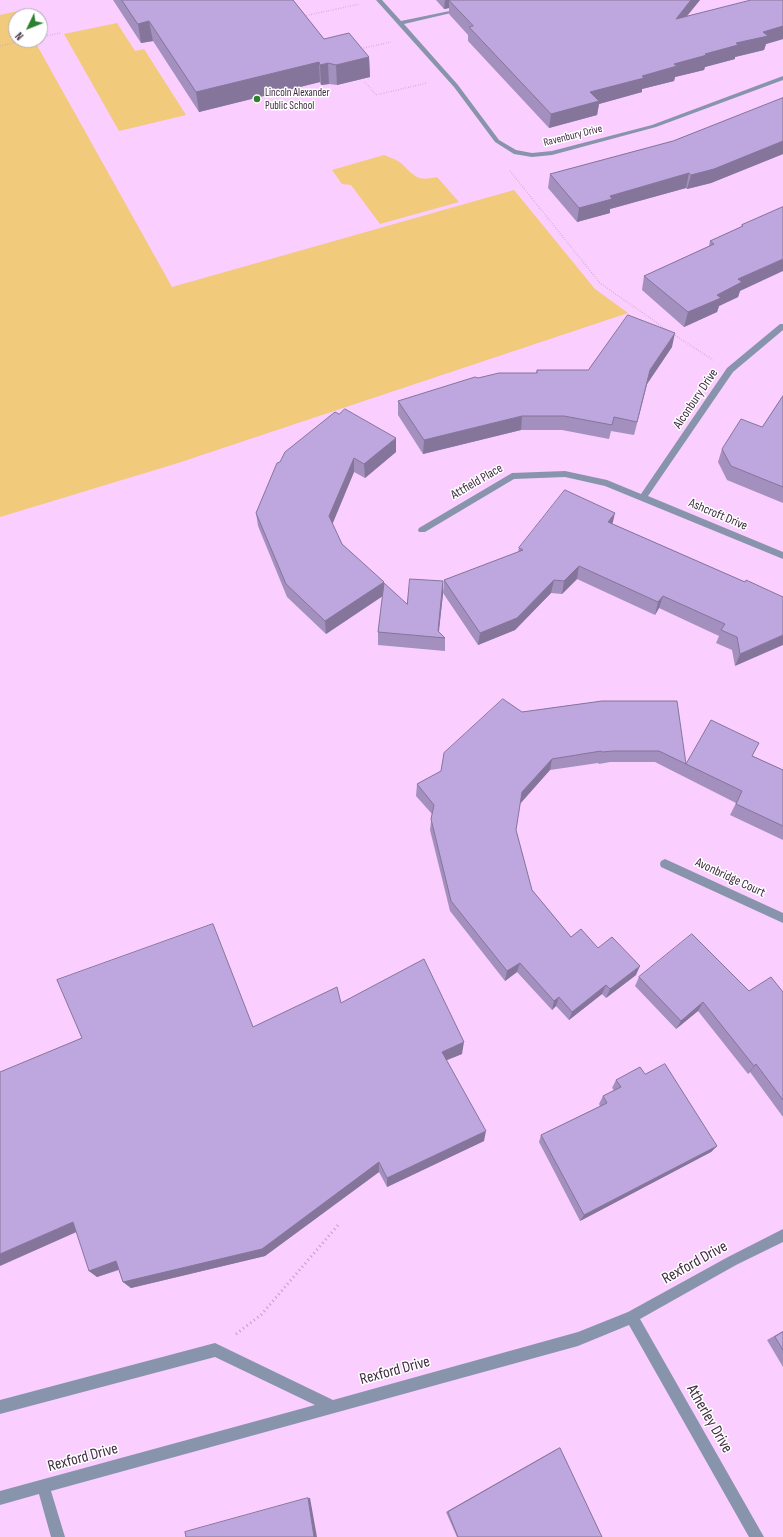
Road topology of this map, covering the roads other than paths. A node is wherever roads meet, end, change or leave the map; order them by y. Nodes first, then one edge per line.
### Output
1 (379, 0) edge
2 (468, 7) edge
3 (399, 23) junction
4 (783, 78) edge
5 (783, 326) edge
6 (643, 497) junction
7 (422, 530) dead end
8 (783, 556) edge
9 (665, 864) dead end
10 (783, 918) edge
11 (783, 1235) edge
12 (632, 1317) junction
13 (332, 1406) junction
14 (0, 1407) edge
15 (43, 1486) junction
16 (0, 1498) edge
17 (58, 1537) edge
18 (757, 1537) edge

1 - 3 street, Ravenbury Drive
2 - 3 street
3 - 4 street, Ravenbury Drive
5 - 6 street, Alconbury Drive
6 - 7 street, Attfield Place
6 - 8 street, Ashcroft Drive
9 - 10 street, Avonbridge Court
11 - 12 street, Rexford Drive
12 - 13 street, Rexford Drive
12 - 18 street, Atherley Drive
13 - 14 street
13 - 15 street, Rexford Drive
15 - 16 street, Rexford Drive
15 - 17 street

